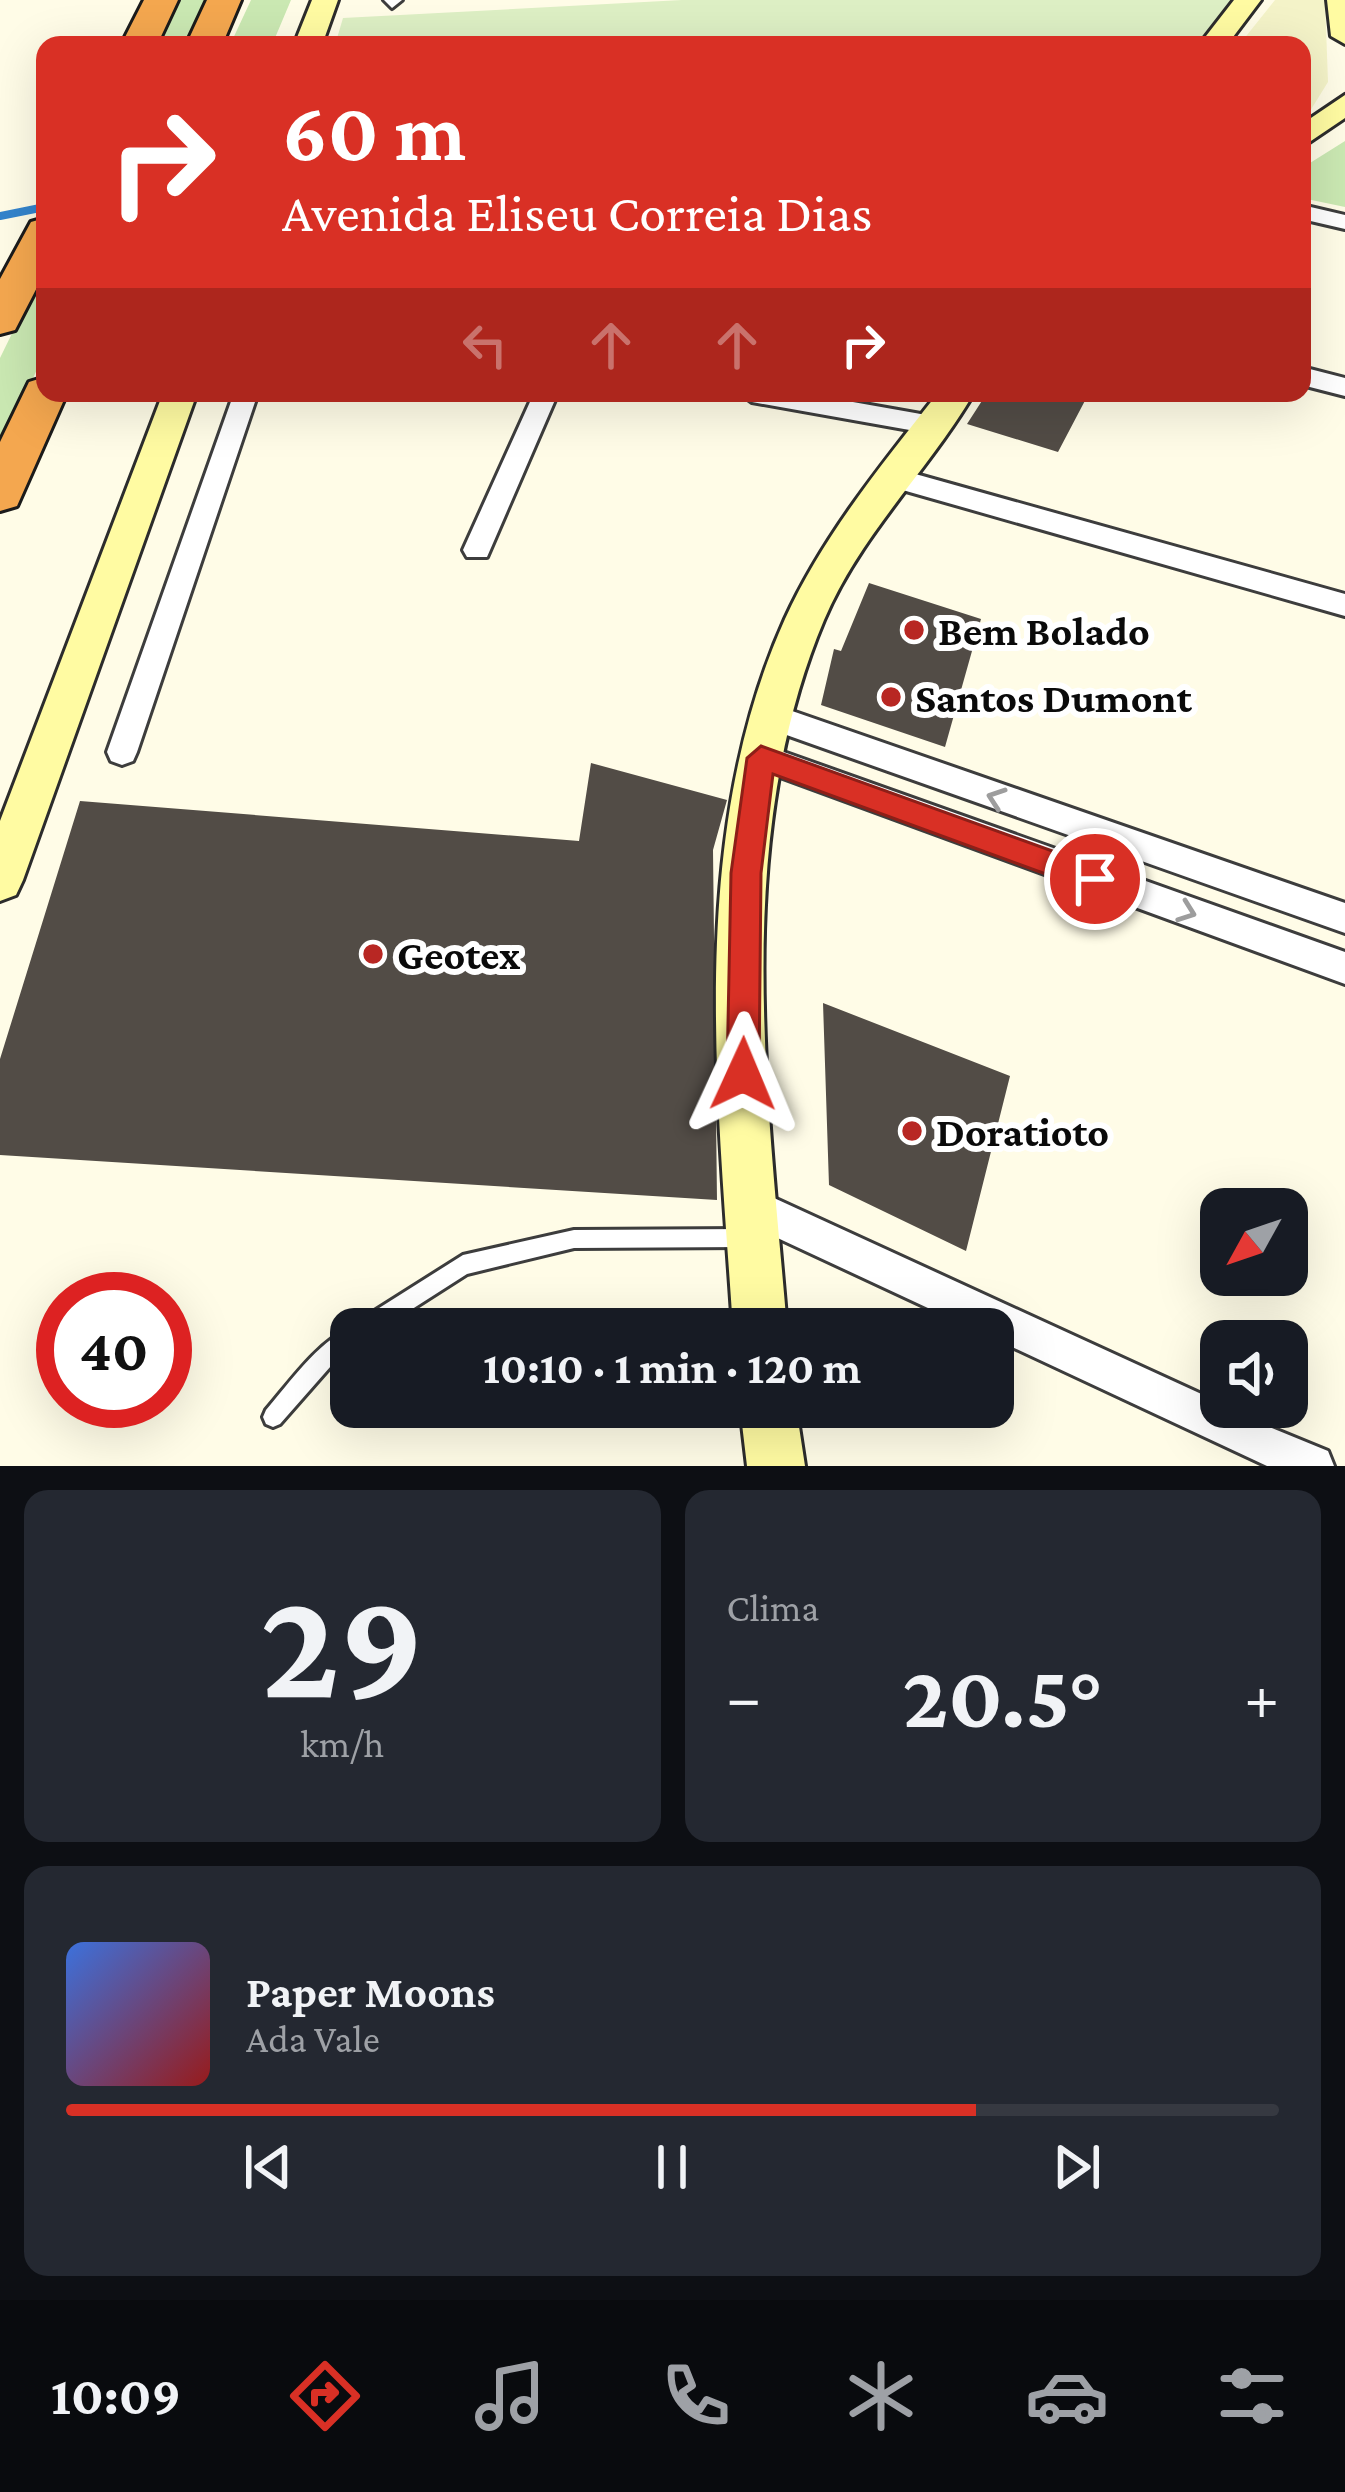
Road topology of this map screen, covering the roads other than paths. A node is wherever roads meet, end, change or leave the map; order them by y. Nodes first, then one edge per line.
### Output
1 (161, 0) edge
2 (224, 0) edge
3 (325, 0) edge
4 (1248, 0) edge
5 (1340, 0) edge
6 (143, 36) edge
7 (208, 36) edge
8 (311, 36) edge
9 (1220, 36) edge
10 (1345, 36) edge
11 (1345, 106) edge
12 (1311, 131) edge
13 (1311, 214) edge
14 (1345, 222) edge
15 (36, 248) edge
16 (0, 320) edge
17 (1311, 378) edge
18 (1345, 387) edge
19 (41, 402) edge
20 (177, 402) edge
21 (243, 402) edge
22 (541, 402) edge
23 (855, 402) edge
24 (945, 409) edge
25 (894, 478) junction
26 (0, 493) edge
27 (477, 550) dead end
28 (1345, 605) edge
29 (766, 737) junction
30 (122, 752) dead end
31 (0, 880) edge
32 (1268, 892) junction
33 (1345, 918) edge
34 (1262, 940) junction
35 (1345, 968) edge
36 (753, 1222) junction
37 (396, 1308) edge
38 (759, 1308) edge
39 (330, 1352) edge
40 (273, 1417) dead end
41 (771, 1428) edge
42 (776, 1466) edge
43 (1313, 1466) edge

1 - 6 highway
2 - 7 highway
3 - 8 street
4 - 9 street
5 - 10 street
11 - 12 street
13 - 14 street
15 - 16 highway
17 - 18 street
19 - 26 highway
20 - 31 street
21 - 30 street
22 - 27 street
23 - 24 street
24 - 25 street
25 - 28 street
25 - 29 street
32 -> 29 street
29 -> 34 street
29 - 36 street
32 - 33 street
32 - 34 street
34 - 35 street
36 - 37 lane
36 - 38 street
36 - 43 street
39 - 40 lane
41 - 42 street

